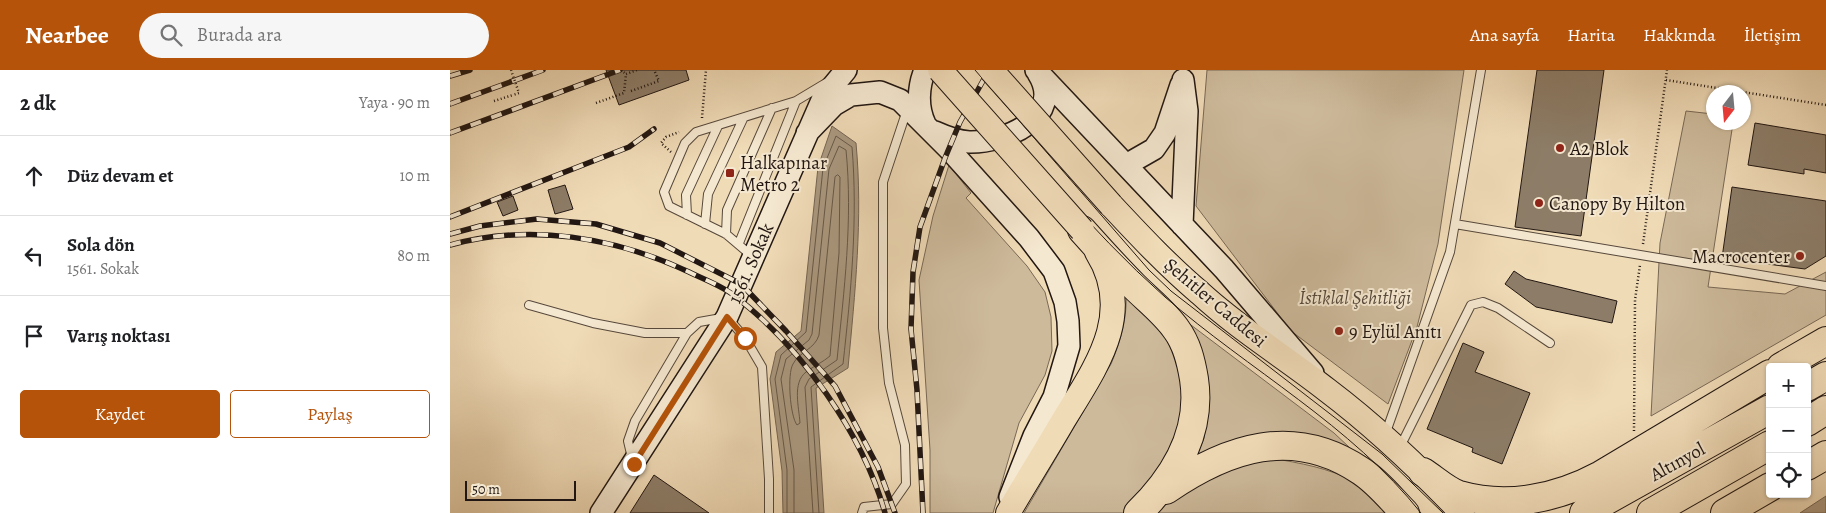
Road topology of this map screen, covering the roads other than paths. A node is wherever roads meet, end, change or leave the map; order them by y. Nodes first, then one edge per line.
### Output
1 (845, 70) edge
2 (925, 70) edge
3 (940, 70) edge
4 (991, 70) edge
5 (1037, 70) edge
6 (1481, 70) edge
7 (1183, 75) edge
8 (796, 101) junction
9 (772, 108) junction
10 (908, 108) junction
11 (743, 119) junction
12 (718, 126) junction
13 (929, 128) junction
14 (807, 133) junction
15 (1126, 165) junction
16 (687, 215) junction
17 (705, 224) junction
18 (1455, 224) junction
19 (1182, 225) junction
20 (1082, 230) junction
21 (726, 234) junction
22 (746, 250) junction
23 (1826, 286) edge
24 (529, 305) dead end
25 (727, 317) junction
26 (687, 333) junction
27 (1826, 341) edge
28 (1550, 343) dead end
29 (1788, 363) edge
30 (1766, 376) edge
31 (1826, 376) edge
32 (1811, 385) edge
33 (1328, 391) junction
34 (1826, 410) edge
35 (1766, 411) edge
36 (1811, 419) edge
37 (1391, 443) junction
38 (1766, 447) edge
39 (1826, 455) edge
40 (634, 464) junction
41 (1811, 464) edge
42 (1423, 472) junction
43 (769, 479) junction
44 (1766, 489) edge
45 (1145, 506) edge
46 (601, 513) edge
47 (764, 513) edge
48 (769, 513) edge
49 (862, 513) edge
50 (1006, 513) edge
51 (1405, 513) edge
52 (1462, 513) edge
53 (1584, 513) edge
54 (1651, 513) edge
55 (1725, 513) edge

1 - 8 lane
1 - 14 main road, 1561. Sokak
2 - 13 main road
3 - 20 main road, bridge
4 - 33 main road, Şehitler Caddesi, bridge
5 - 13 main road
5 - 15 main road
6 - 18 lane
7 - 15 main road
7 - 19 main road
8 - 9 lane
8 - 22 lane
9 - 11 lane
9 - 21 lane
10 - 13 main road
10 - 14 main road
10 - 49 lane
11 - 12 lane
11 - 17 lane
12 - 16 lane
12 - 16 lane
13 - 50 main road
14 - 22 main road, 1561. Sokak
15 - 19 main road
16 - 17 lane
17 - 21 lane
18 - 23 lane
18 - 37 lane
19 - 33 main road
20 - 45 highway
20 - 50 main road
21 - 22 lane
22 - 25 main road, 1561. Sokak
24 - 26 lane
25 - 26 lane
25 - 40 main road, 1561. Sokak
25 - 43 lane
26 - 40 lane
27 - 29 highway
28 - 37 lane
30 - 42 highway
31 - 32 highway
33 - 37 main road, Şehitler Caddesi
34 - 36 highway
35 - 53 highway, Altınyol
37 - 42 main road, Şehitler Caddesi
38 - 54 highway, Altınyol
39 - 41 highway
40 - 46 main road, 1561. Sokak
42 - 52 main road, Şehitler Caddesi
43 - 47 lane
43 - 48 lane
44 - 55 highway
45 - 51 highway

